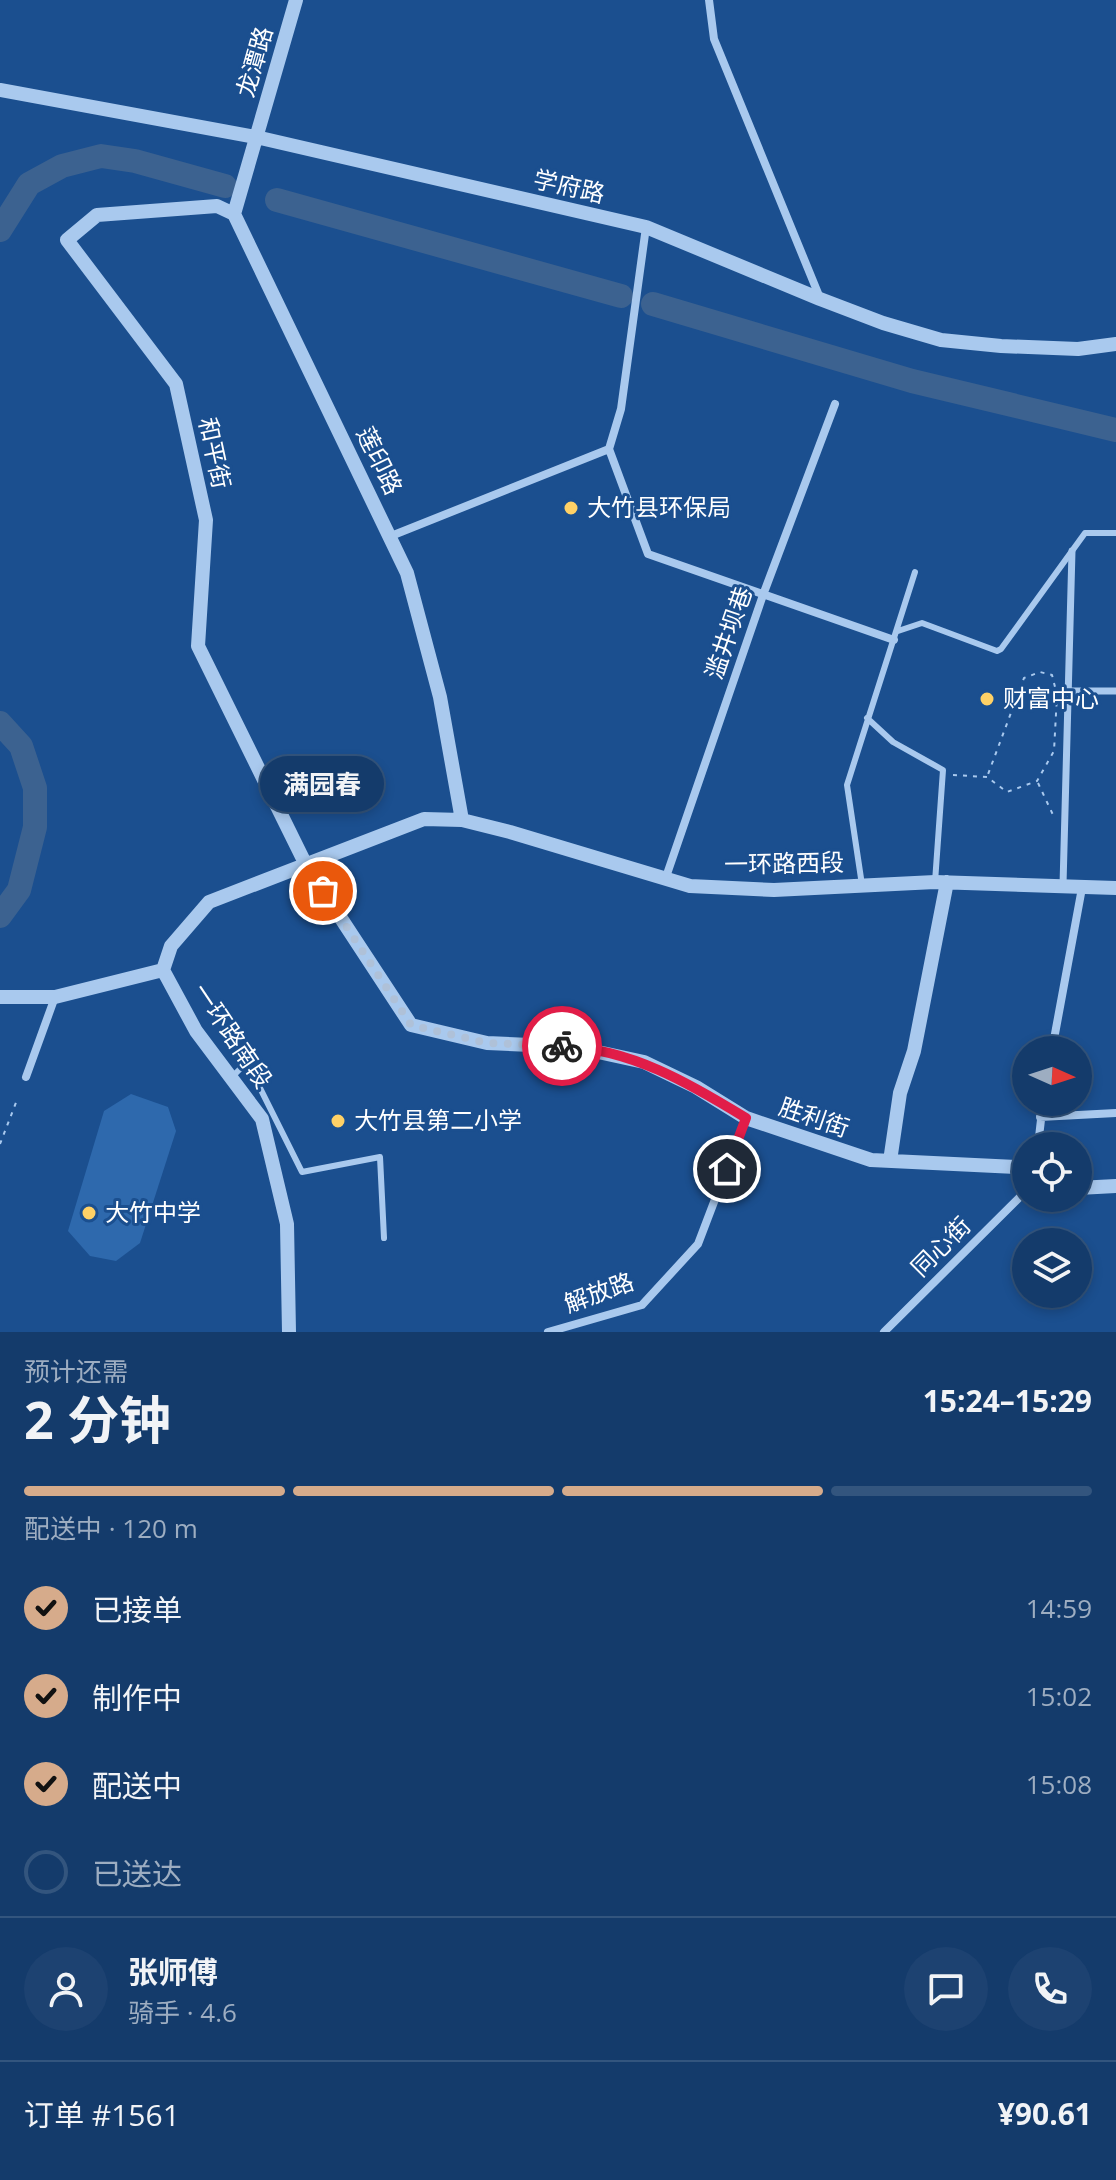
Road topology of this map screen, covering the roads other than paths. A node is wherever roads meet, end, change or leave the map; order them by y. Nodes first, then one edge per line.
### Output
1 (296, 0) edge
2 (709, 0) edge
3 (0, 90) edge
4 (256, 137) junction
5 (234, 214) junction
6 (646, 227) junction
7 (820, 299) junction
8 (1116, 344) edge
9 (835, 404) dead end
10 (609, 449) junction
11 (1116, 533) edge
12 (391, 536) junction
13 (1072, 551) junction
14 (915, 572) dead end
15 (763, 595) junction
16 (896, 636) junction
17 (1069, 691) junction
18 (1116, 691) edge
19 (867, 718) junction
20 (462, 820) junction
21 (306, 865) junction
22 (666, 877) junction
23 (941, 882) junction
24 (862, 885) junction
25 (1063, 887) junction
26 (1082, 888) junction
27 (1116, 888) edge
28 (163, 970) junction
29 (0, 997) edge
30 (55, 997) junction
31 (1055, 1036) edge
32 (26, 1077) dead end
33 (232, 1077) junction
34 (1116, 1113) edge
35 (1040, 1117) joint
36 (746, 1118) junction
37 (1039, 1132) edge
38 (890, 1161) junction
39 (1012, 1167) edge
40 (1116, 1186) edge
41 (1092, 1187) edge
42 (1012, 1205) edge
43 (384, 1238) dead end
44 (289, 1332) edge
45 (548, 1332) edge
46 (884, 1332) edge

1 - 4 street, 龙潭路
2 - 7 street
3 - 4 street, 学府路
4 - 5 street
4 - 6 street, 学府路
5 - 12 street, 莲印路
5 - 21 street, 和平街
6 - 7 street, 学府路
6 - 10 street
7 - 8 street, 学府路
9 - 15 street, 滥井坝巷
10 - 12 street
10 - 15 street
11 - 13 lane
12 - 20 street, 莲印路
13 - 16 lane
13 - 17 street
14 - 16 lane
15 - 16 street
15 - 22 street, 滥井坝巷
16 - 19 lane
17 - 18 street
17 - 25 street
19 - 23 lane
19 - 24 lane
20 - 21 street, 一环路南段
20 - 22 street, 一环路西段
21 - 28 street, 一环路南段
21 - 36 street, 胜利街
22 - 24 street, 一环路西段
23 - 24 street, 一环路西段
23 - 25 street, 一环路西段
23 - 38 street
25 - 26 street, 一环路西段
26 - 27 street, 一环路西段
26 - 31 street
28 - 30 street
28 - 33 street, 一环路南段
29 - 30 street
30 - 32 street
33 - 43 lane
33 - 44 street, 一环路南段
34 - 35 street
35 - 37 street
36 - 38 street, 胜利街
36 - 45 street, 解放路
38 - 39 street, 胜利街
40 - 41 street
42 - 46 street, 同心街

